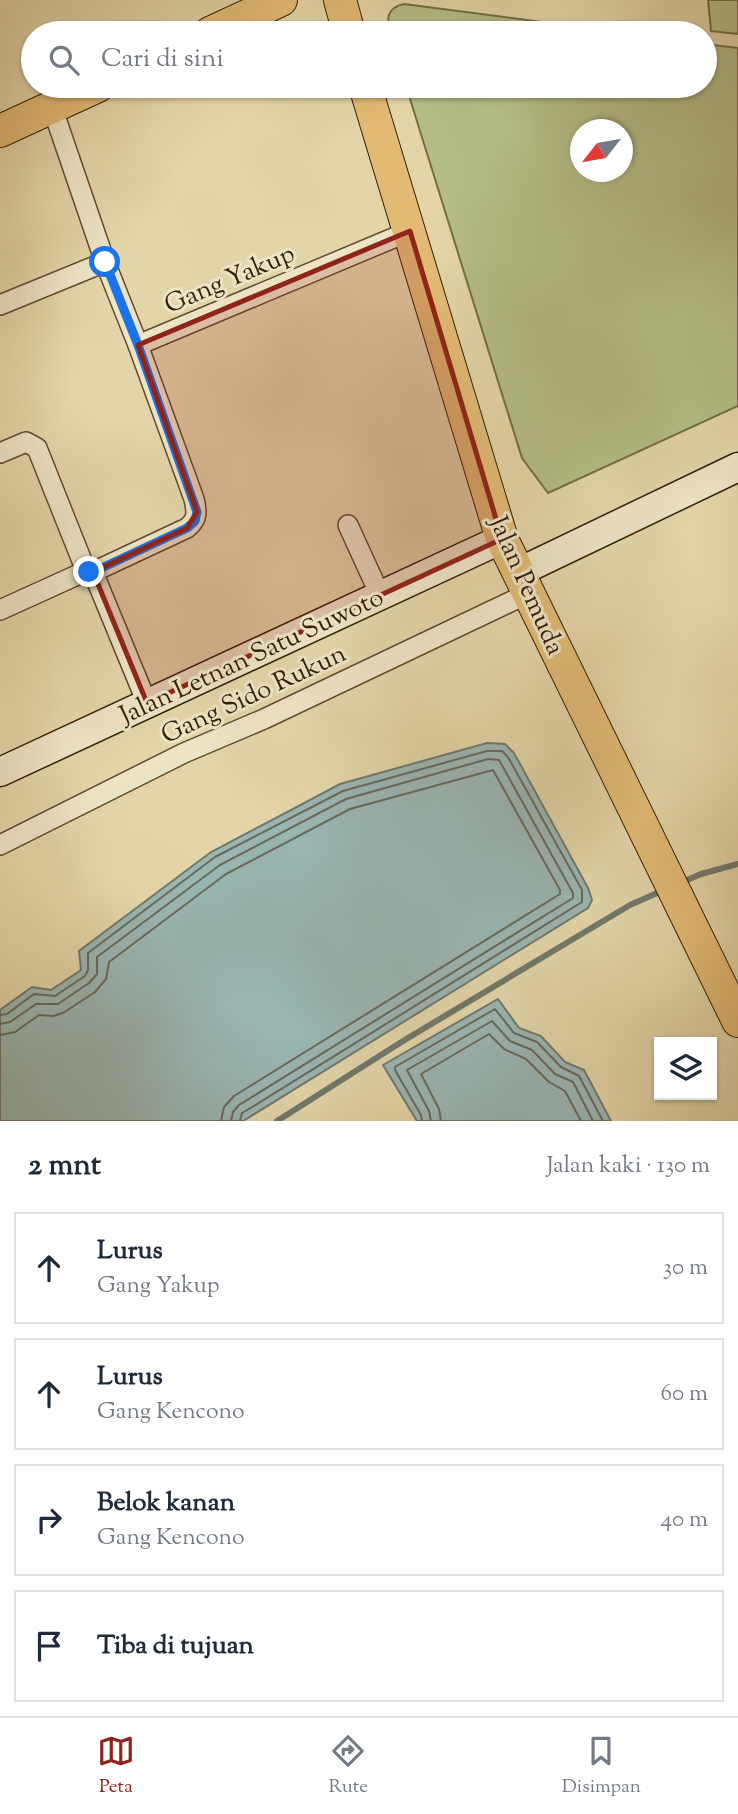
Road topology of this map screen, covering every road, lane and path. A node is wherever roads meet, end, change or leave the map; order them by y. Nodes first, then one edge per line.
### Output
1 (281, 0) edge
2 (340, 0) edge
3 (236, 21) edge
4 (346, 21) edge
5 (72, 98) edge
6 (369, 98) edge
7 (52, 107) junction
8 (0, 131) edge
9 (410, 230) junction
10 (105, 262) junction
11 (0, 306) edge
12 (138, 345) junction
13 (0, 453) edge
14 (738, 467) edge
15 (348, 525) dead end
16 (502, 539) junction
17 (90, 572) junction
18 (524, 583) junction
19 (380, 595) junction
20 (0, 610) edge
21 (147, 703) junction
22 (0, 772) edge
23 (0, 845) edge
24 (738, 1021) edge

1 - 3 main road
2 - 4 main road
5 - 7 main road
6 - 9 main road, Jalan Pemuda
7 - 8 main road
7 - 10 street
9 - 12 street, Gang Yakup
9 - 16 main road, Jalan Pemuda
10 - 11 street
10 - 12 street
12 - 17 street
13 - 17 street
14 - 18 main road
15 - 19 street
16 - 18 main road, Jalan Pemuda
16 - 19 main road, Jalan Letnan Satu Suwoto
17 - 20 street
17 - 21 street
18 - 23 street, Gang Sido Rukun
18 - 24 main road, Jalan Pemuda
19 - 21 main road, Jalan Letnan Satu Suwoto
21 - 22 main road, Jalan Letnan Satu Suwoto

